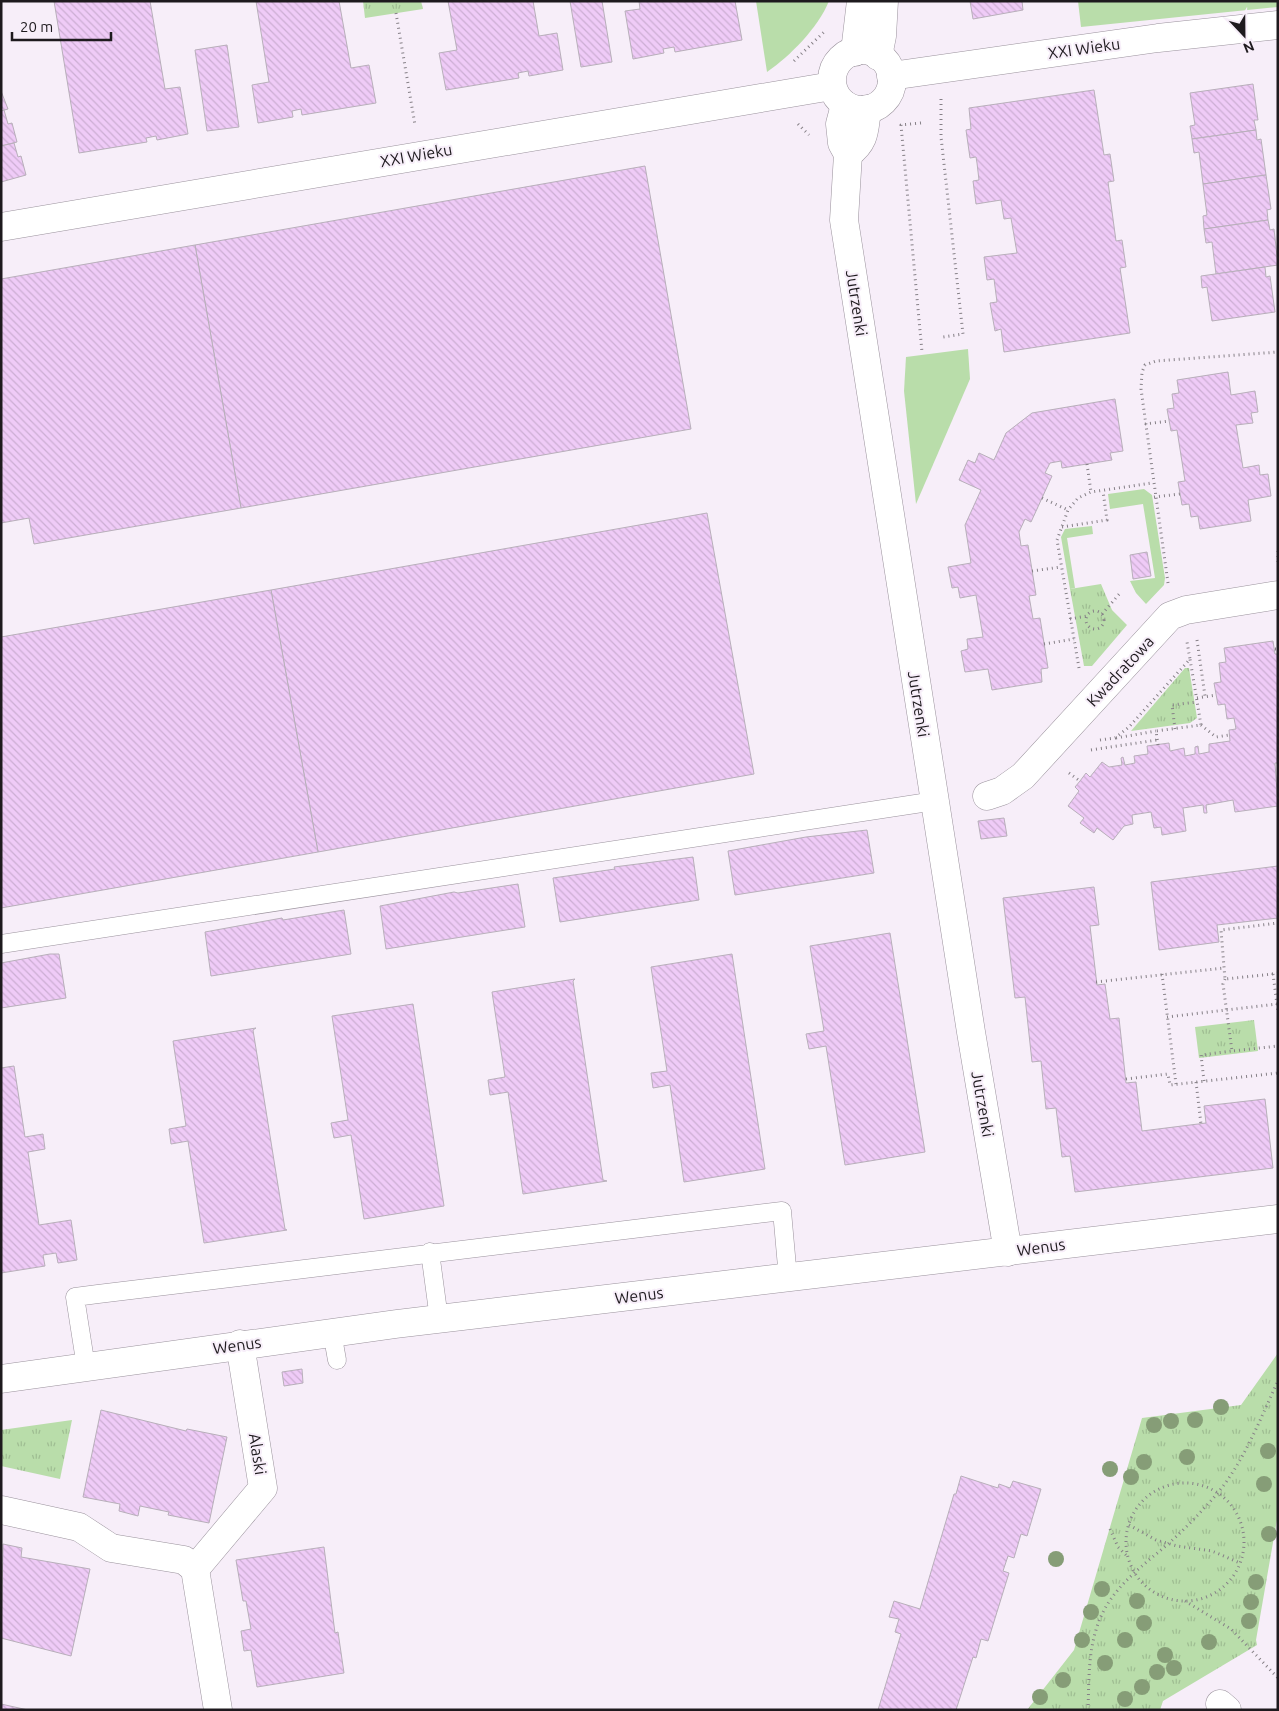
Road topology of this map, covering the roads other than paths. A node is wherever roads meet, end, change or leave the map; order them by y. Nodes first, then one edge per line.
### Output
1 (861, 1) edge
2 (884, 1) edge
3 (1278, 25) edge
4 (875, 61) junction
5 (848, 100) junction
6 (1, 227) edge
7 (1278, 595) edge
8 (987, 796) dead end
9 (934, 801) junction
10 (1, 944) edge
11 (1278, 1219) edge
12 (430, 1252) junction
13 (1008, 1252) junction
14 (788, 1278) junction
15 (440, 1319) junction
16 (332, 1332) junction
17 (240, 1344) junction
18 (337, 1360) dead end
19 (86, 1367) junction
20 (1, 1379) edge
21 (1, 1510) edge
22 (195, 1570) junction
23 (218, 1710) edge

1 - 4 street
2 - 4 street
3 - 4 street, XXI Wieku
4 - 5 street
4 - 5 street, Jutrzenki
5 - 6 street, XXI Wieku
5 - 9 street, Jutrzenki
7 - 8 street, Kwadratowa
9 - 10 lane
9 - 13 street, Jutrzenki
11 - 13 street, Wenus
12 - 14 lane
12 - 15 lane
12 - 19 lane
13 - 14 street, Wenus
14 - 15 street, Wenus
15 - 16 street, Wenus
16 - 17 street, Wenus
16 - 18 lane
17 - 19 street, Wenus
17 - 22 street, Alaski
19 - 20 street, Wenus
21 - 22 street
22 - 23 street

